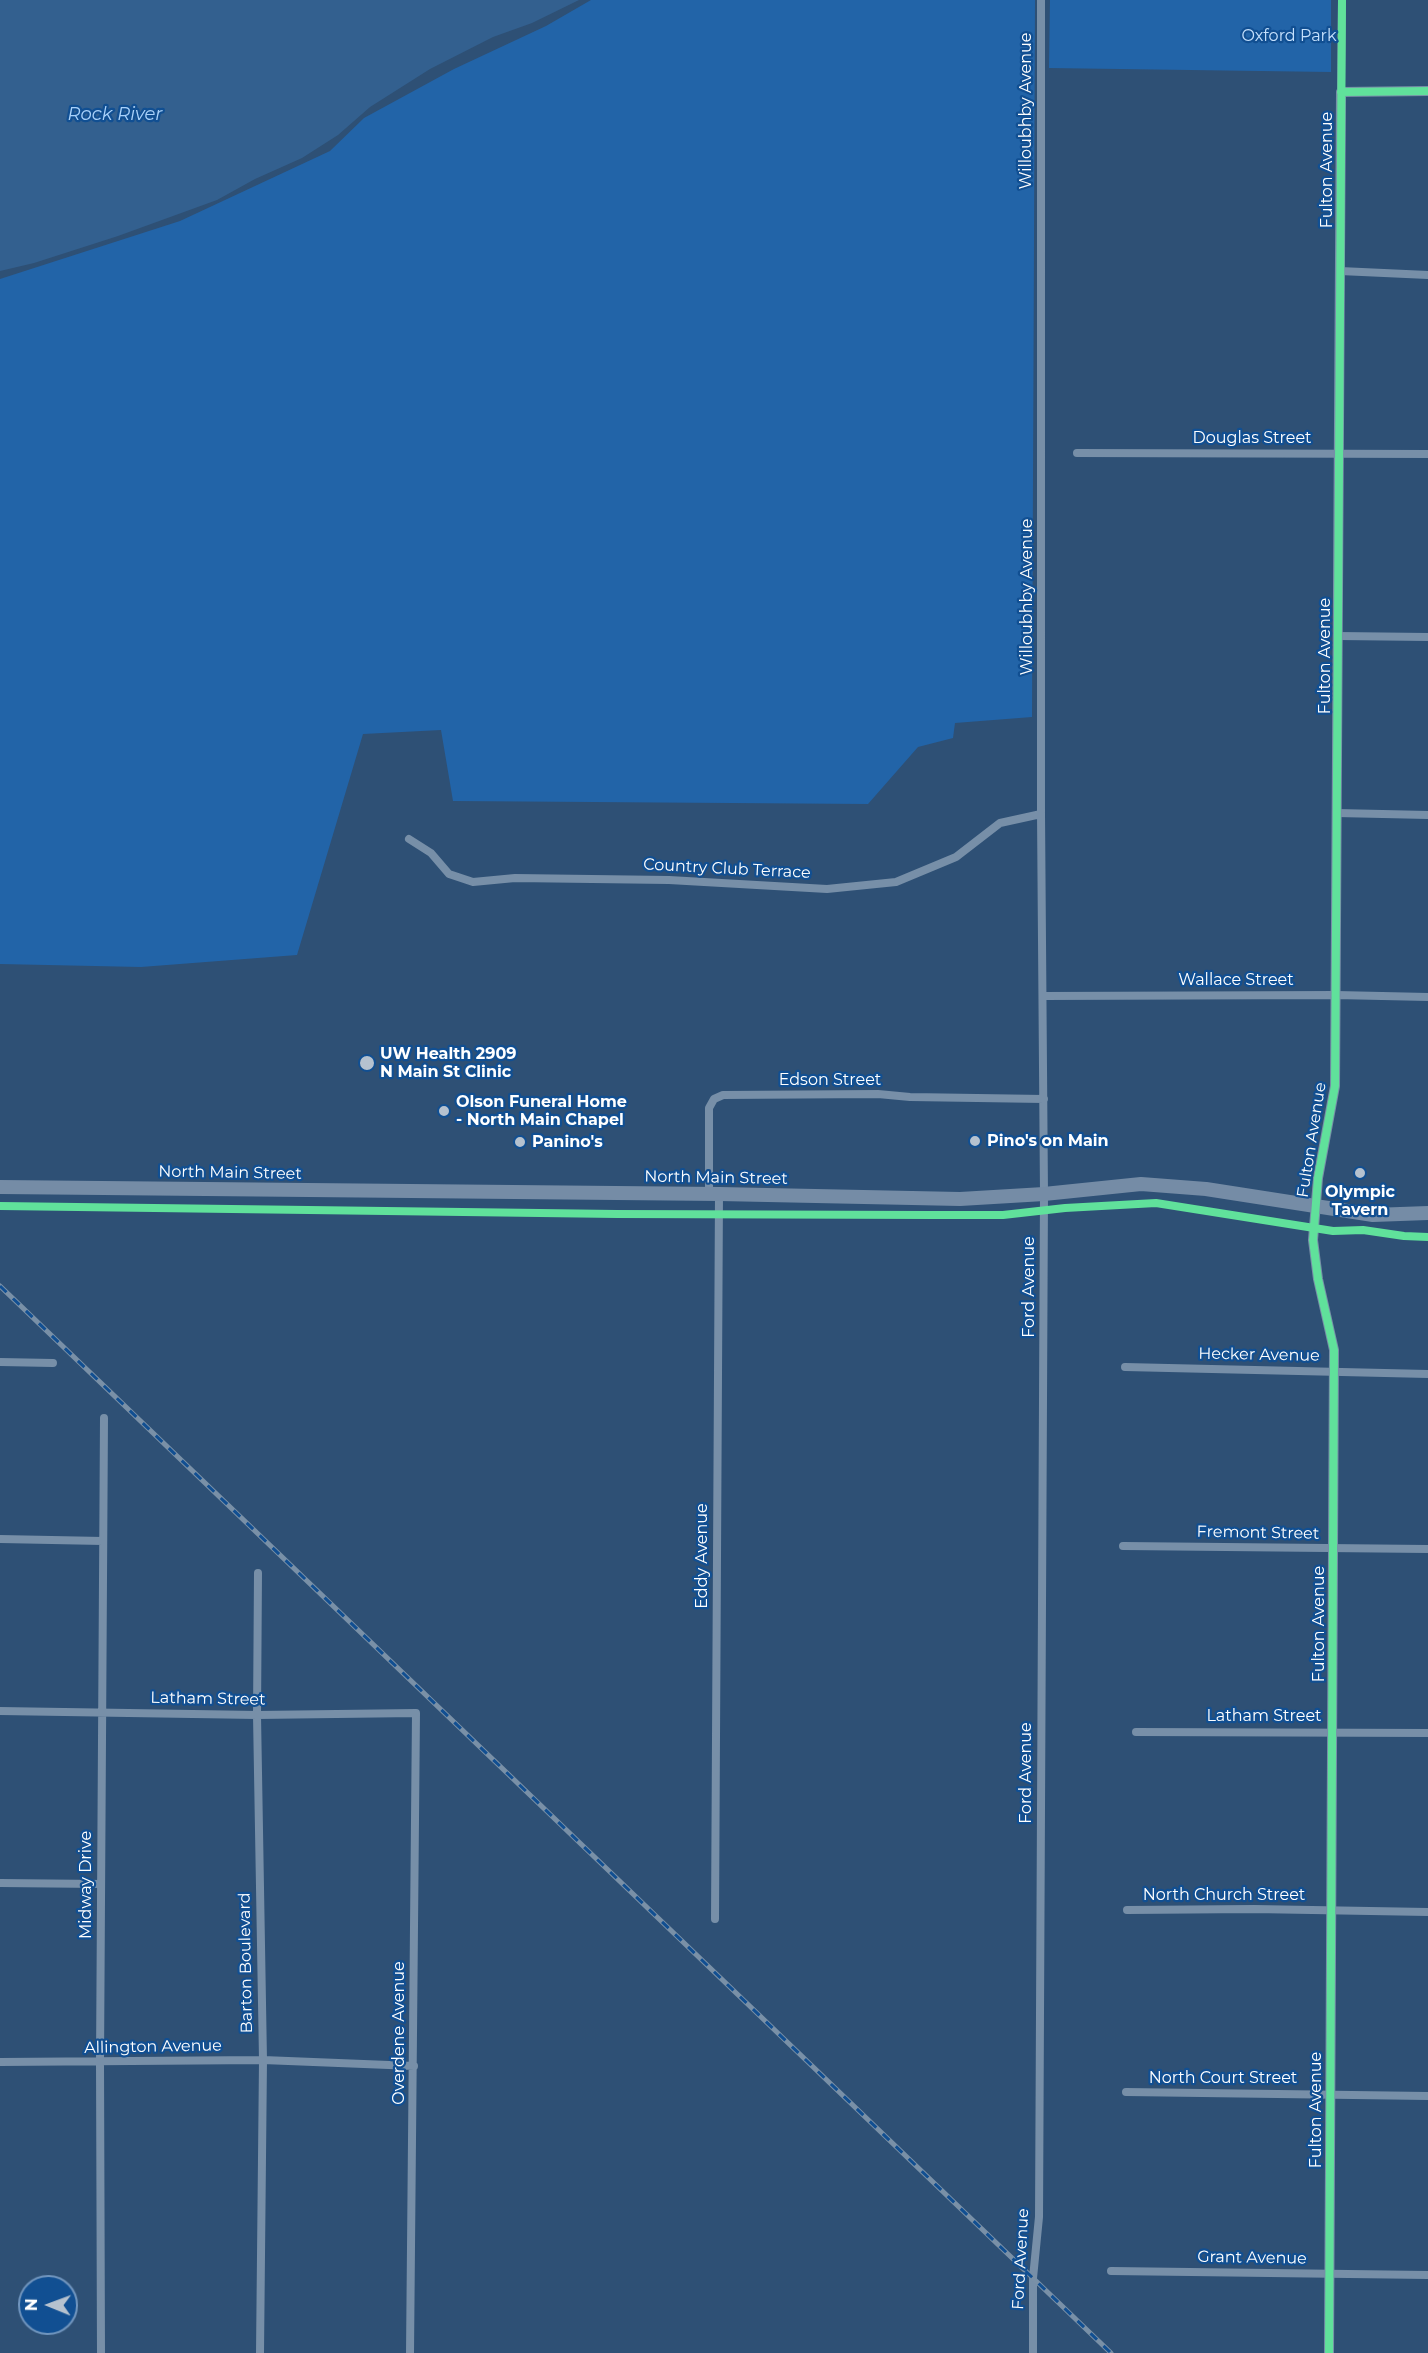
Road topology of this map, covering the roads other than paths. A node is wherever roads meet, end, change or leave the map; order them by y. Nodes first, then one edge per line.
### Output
1 (1041, 0) edge
2 (1342, 0) edge
3 (1341, 92) junction
4 (1428, 92) edge
5 (1340, 272) junction
6 (1428, 274) edge
7 (1339, 452) junction
8 (1077, 453) dead end
9 (1428, 454) edge
10 (1338, 636) junction
11 (1428, 637) edge
12 (1337, 813) junction
13 (1041, 814) junction
14 (1428, 815) edge
15 (409, 839) dead end
16 (1336, 994) junction
17 (1044, 996) junction
18 (1428, 997) edge
19 (1044, 1099) junction
20 (0, 1187) edge
21 (714, 1194) junction
22 (1044, 1194) junction
23 (1315, 1205) junction
24 (1428, 1213) edge
25 (0, 1362) edge
26 (53, 1363) dead end
27 (1125, 1367) dead end
28 (1334, 1371) junction
29 (1428, 1374) edge
30 (104, 1418) dead end
31 (0, 1539) edge
32 (103, 1541) junction
33 (1123, 1546) dead end
34 (1333, 1549) junction
35 (1428, 1549) edge
36 (258, 1574) dead end
37 (0, 1711) edge
38 (102, 1713) junction
39 (416, 1713) joint
40 (257, 1715) junction
41 (1332, 1731) junction
42 (1136, 1732) dead end
43 (1428, 1733) edge
44 (0, 1883) edge
45 (101, 1884) junction
46 (1127, 1910) dead end
47 (1331, 1911) junction
48 (1428, 1912) edge
49 (716, 1919) dead end
50 (263, 2060) junction
51 (0, 2062) edge
52 (100, 2062) junction
53 (414, 2066) junction
54 (1126, 2092) dead end
55 (1330, 2094) junction
56 (1428, 2096) edge
57 (1111, 2271) dead end
58 (1329, 2274) junction
59 (1428, 2275) edge
60 (101, 2353) edge
61 (260, 2353) edge
62 (410, 2353) edge
63 (1033, 2353) edge
64 (1329, 2353) edge

1 - 13 street, Willoubhby Avenue
2 - 3 street, Fulton Avenue
3 - 4 street
3 - 5 street, Fulton Avenue
5 - 6 street
5 - 7 street, Fulton Avenue
7 - 8 street, Douglas Street
7 - 9 street, Douglas Street
7 - 10 street, Fulton Avenue
10 - 11 street
10 - 12 street, Fulton Avenue
12 - 14 street
12 - 16 street, Fulton Avenue
13 - 15 street, Country Club Terrace
13 - 17 street, Willoubhby Avenue
16 - 17 street, Wallace Street
16 - 18 street, Wallace Street
16 - 23 street, Fulton Avenue
17 - 19 street, Willoubhby Avenue
19 - 21 street, Edson Street
19 - 22 street, Willoubhby Avenue
20 - 21 main road, North Main Street
21 - 22 main road, North Main Street
21 - 49 street, Eddy Avenue
22 - 23 main road, North Main Street
22 - 63 street, Ford Avenue
23 - 24 main road, North Main Street
23 - 28 street, Fulton Avenue
25 - 26 street
27 - 28 street, Hecker Avenue
28 - 29 street, Hecker Avenue
28 - 34 street, Fulton Avenue
30 - 32 street, Midway Drive
31 - 32 street
32 - 38 street, Midway Drive
33 - 34 street, Fremont Street
34 - 35 street, Fremont Street
34 - 41 street, Fulton Avenue
36 - 40 street, Barton Boulevard
37 - 38 street, Latham Street
38 - 40 street, Latham Street
38 - 45 street, Midway Drive
39 - 40 street, Latham Street
39 - 53 street, Overdene Avenue
40 - 50 street, Barton Boulevard
41 - 42 street, Latham Street
41 - 43 street, Latham Street
41 - 47 street, Fulton Avenue
44 - 45 street
45 - 52 street, Midway Drive
46 - 47 street, North Church Street
47 - 48 street, North Church Street
47 - 55 street, Fulton Avenue
50 - 52 street, Allington Avenue
50 - 53 street, Allington Avenue
50 - 61 street, Barton Boulevard
51 - 52 street, Allington Avenue
52 - 60 street, Midway Drive
53 - 62 street, Overdene Avenue
54 - 55 street, North Court Street
55 - 56 street, North Court Street
55 - 58 street, Fulton Avenue
57 - 58 street, Grant Avenue
58 - 59 street, Grant Avenue
58 - 64 street, Fulton Avenue

